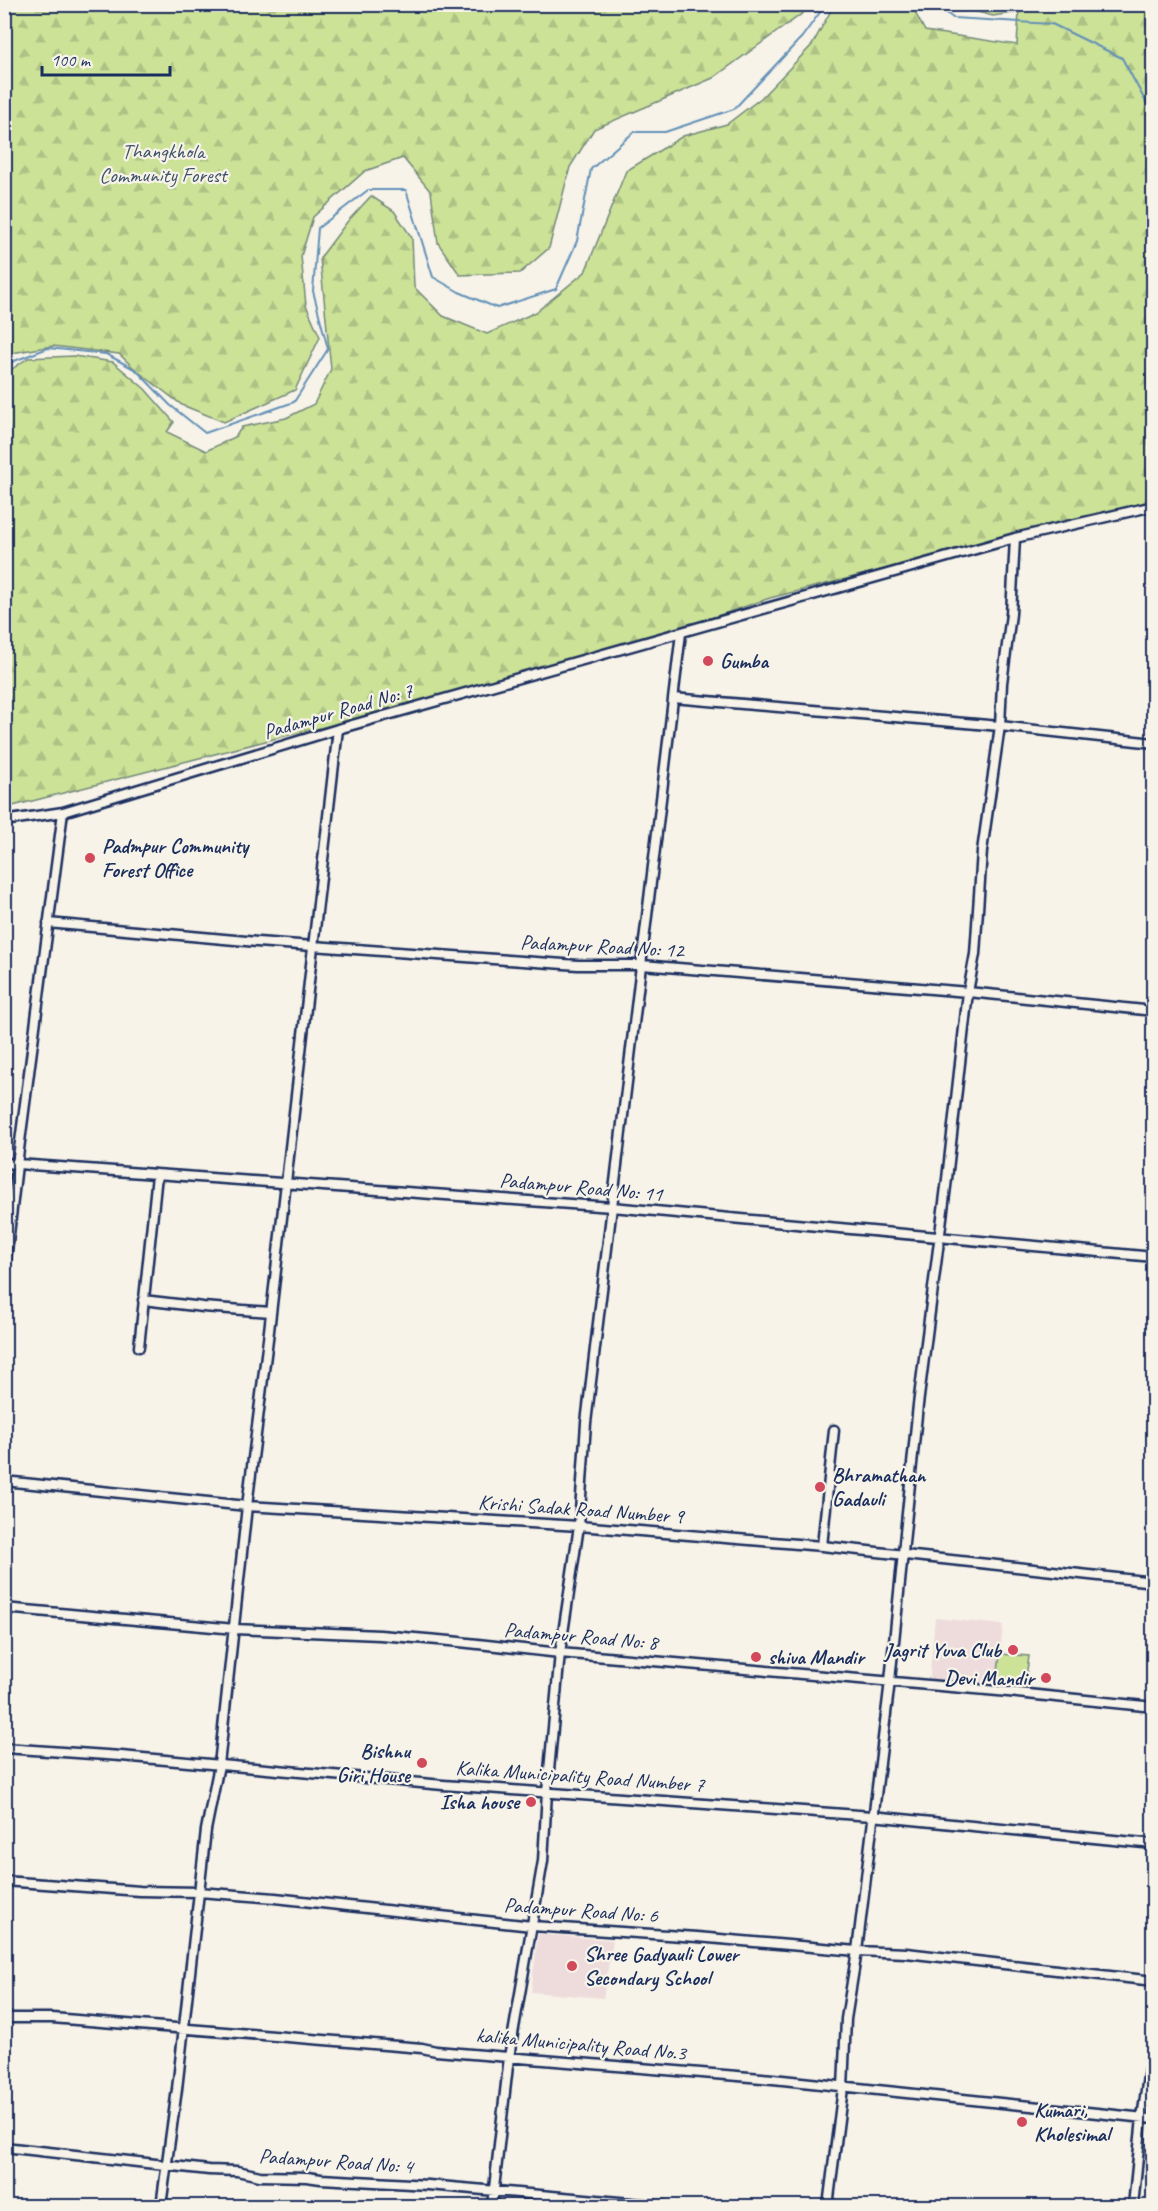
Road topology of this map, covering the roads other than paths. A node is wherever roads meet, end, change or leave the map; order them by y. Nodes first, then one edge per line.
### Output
1 (1154, 506) edge
2 (1016, 538) junction
3 (681, 633) junction
4 (673, 698) junction
5 (1000, 726) junction
6 (338, 729) junction
7 (1154, 743) edge
8 (63, 812) junction
9 (4, 821) edge
10 (48, 923) junction
11 (314, 945) junction
12 (642, 965) junction
13 (968, 992) junction
14 (1154, 1011) edge
15 (4, 1163) edge
16 (16, 1165) junction
17 (158, 1175) junction
18 (285, 1184) junction
19 (612, 1207) junction
20 (940, 1236) junction
21 (1154, 1257) edge
22 (4, 1278) edge
23 (143, 1300) junction
24 (271, 1312) junction
25 (139, 1347) dead end
26 (834, 1430) dead end
27 (4, 1481) edge
28 (247, 1506) junction
29 (579, 1526) junction
30 (822, 1546) junction
31 (902, 1555) junction
32 (1154, 1582) edge
33 (4, 1608) edge
34 (235, 1629) junction
35 (560, 1653) junction
36 (890, 1681) junction
37 (1154, 1707) edge
38 (4, 1748) edge
39 (219, 1765) junction
40 (547, 1791) junction
41 (872, 1816) junction
42 (1154, 1844) edge
43 (4, 1881) edge
44 (199, 1892) junction
45 (532, 1926) junction
46 (857, 1951) junction
47 (1154, 1981) edge
48 (4, 2018) edge
49 (183, 2029) junction
50 (1154, 2036) edge
51 (509, 2057) junction
52 (843, 2088) junction
53 (1142, 2118) junction
54 (1154, 2119) edge
55 (4, 2147) edge
56 (166, 2165) junction
57 (494, 2191) junction
58 (161, 2206) edge
59 (492, 2206) edge
60 (665, 2206) edge
61 (828, 2206) edge
62 (1133, 2206) edge

1 - 2 street, Padampur Road No: 7
2 - 3 street, Padampur Road No: 7
2 - 5 street
3 - 4 street
3 - 6 street, Padampur Road No: 7
4 - 5 street
4 - 12 street
5 - 7 street
5 - 13 street
6 - 8 street, Padampur Road No: 7
6 - 11 street
8 - 9 street, Padampur Road No: 7
8 - 10 street
10 - 11 street, Padampur Road No: 12
10 - 16 street
11 - 12 street, Padampur Road No: 12
11 - 18 street
12 - 13 street, Padampur Road No: 12
12 - 19 street
13 - 14 street, Padampur Road No: 12
13 - 20 street
15 - 16 street, Padampur Road No: 11
16 - 17 street, Padampur Road No: 11
16 - 22 street
17 - 18 street, Padampur Road No: 11
17 - 23 street
18 - 19 street, Padampur Road No: 11
18 - 24 street
19 - 20 street, Padampur Road No: 11
19 - 29 street
20 - 21 street, Padampur Road No: 11
20 - 31 street
23 - 24 street
23 - 25 street
24 - 28 street
26 - 30 street
27 - 28 street, Krishi Sadak Road Number 9
28 - 29 street, Krishi Sadak Road Number 9
28 - 34 street
29 - 30 street, Krishi Sadak Road Number 9
29 - 35 street
30 - 31 street, Krishi Sadak Road Number 9
31 - 32 street, Krishi Sadak Road Number 9
31 - 36 street
33 - 34 street, Padampur Road No: 8
34 - 35 street, Padampur Road No: 8
34 - 39 street
35 - 36 street, Padampur Road No: 8
35 - 40 street
36 - 37 street, Padampur Road No: 8
36 - 41 street
38 - 39 street, Kalika Municipality Road Number 7
39 - 40 street, Kalika Municipality Road Number 7
39 - 44 street
40 - 41 street, Kalika Municipality Road Number 7
40 - 45 street
41 - 42 street, Kalika Municipality Road Number 7
41 - 46 street
43 - 44 street, Padampur Road No: 6
44 - 45 street, Padampur Road No: 6
44 - 49 street
45 - 46 street, Padampur Road No: 6
45 - 51 street
46 - 47 street, Padampur Road No: 6
46 - 52 street
48 - 49 street, kalika Municipality Road No.3
49 - 51 street, kalika Municipality Road No.3
49 - 56 street
50 - 53 street
51 - 52 street, kalika Municipality Road No.3
51 - 57 street
52 - 53 street, kalika Municipality Road No.3
52 - 61 street
53 - 54 street, kalika Municipality Road No.3
53 - 62 street
55 - 56 street, Padampur Road No: 4
56 - 57 street, Padampur Road No: 4
56 - 58 street
57 - 59 street
57 - 60 street, Padampur Road No: 4

